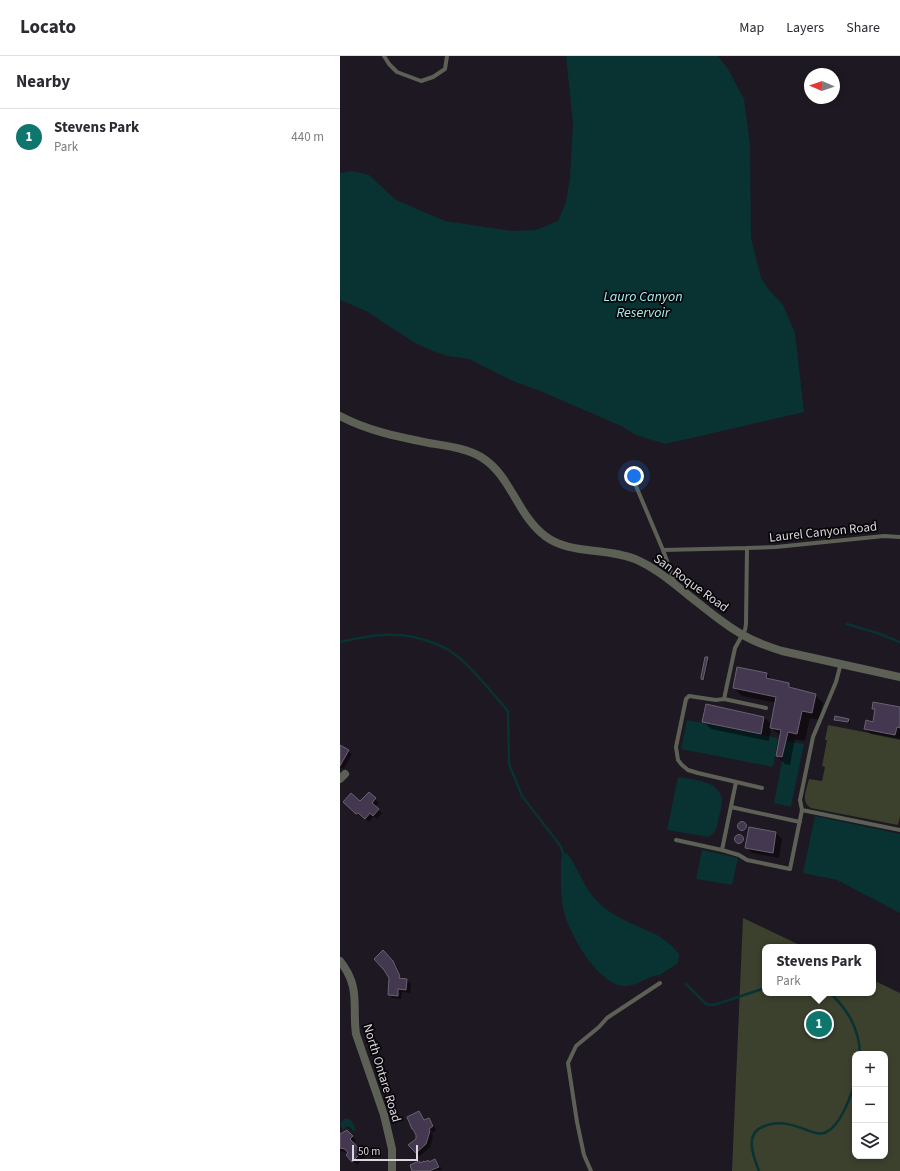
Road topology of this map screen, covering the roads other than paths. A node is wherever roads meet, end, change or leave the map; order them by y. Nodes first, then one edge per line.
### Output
1 (384, 56) edge
2 (447, 56) edge
3 (340, 416) edge
4 (633, 479) dead end
5 (900, 537) edge
6 (747, 548) junction
7 (663, 550) junction
8 (675, 583) junction
9 (742, 635) junction
10 (841, 664) junction
11 (900, 677) edge
12 (724, 700) junction
13 (766, 708) dead end
14 (736, 782) junction
15 (762, 788) dead end
16 (731, 807) junction
17 (802, 810) junction
18 (800, 822) junction
19 (900, 830) edge
20 (676, 840) dead end
21 (722, 850) junction
22 (340, 961) edge
23 (660, 983) dead end
24 (392, 1171) edge
25 (591, 1171) edge

1 - 2 lane
3 - 8 street, San Roque Road
4 - 7 lane
5 - 6 lane, Laurel Canyon Road
6 - 7 lane, Laurel Canyon Road
6 - 9 lane
7 - 8 lane
8 - 9 street, San Roque Road
9 - 10 street, San Roque Road
9 - 12 lane
10 - 11 street, San Roque Road
10 - 17 lane
12 - 13 lane
12 - 14 lane
14 - 15 lane
14 - 16 lane
16 - 18 lane
16 - 21 lane
17 - 18 lane
17 - 19 lane
18 - 21 lane
20 - 21 lane
22 - 24 street, North Ontare Road
23 - 25 lane

